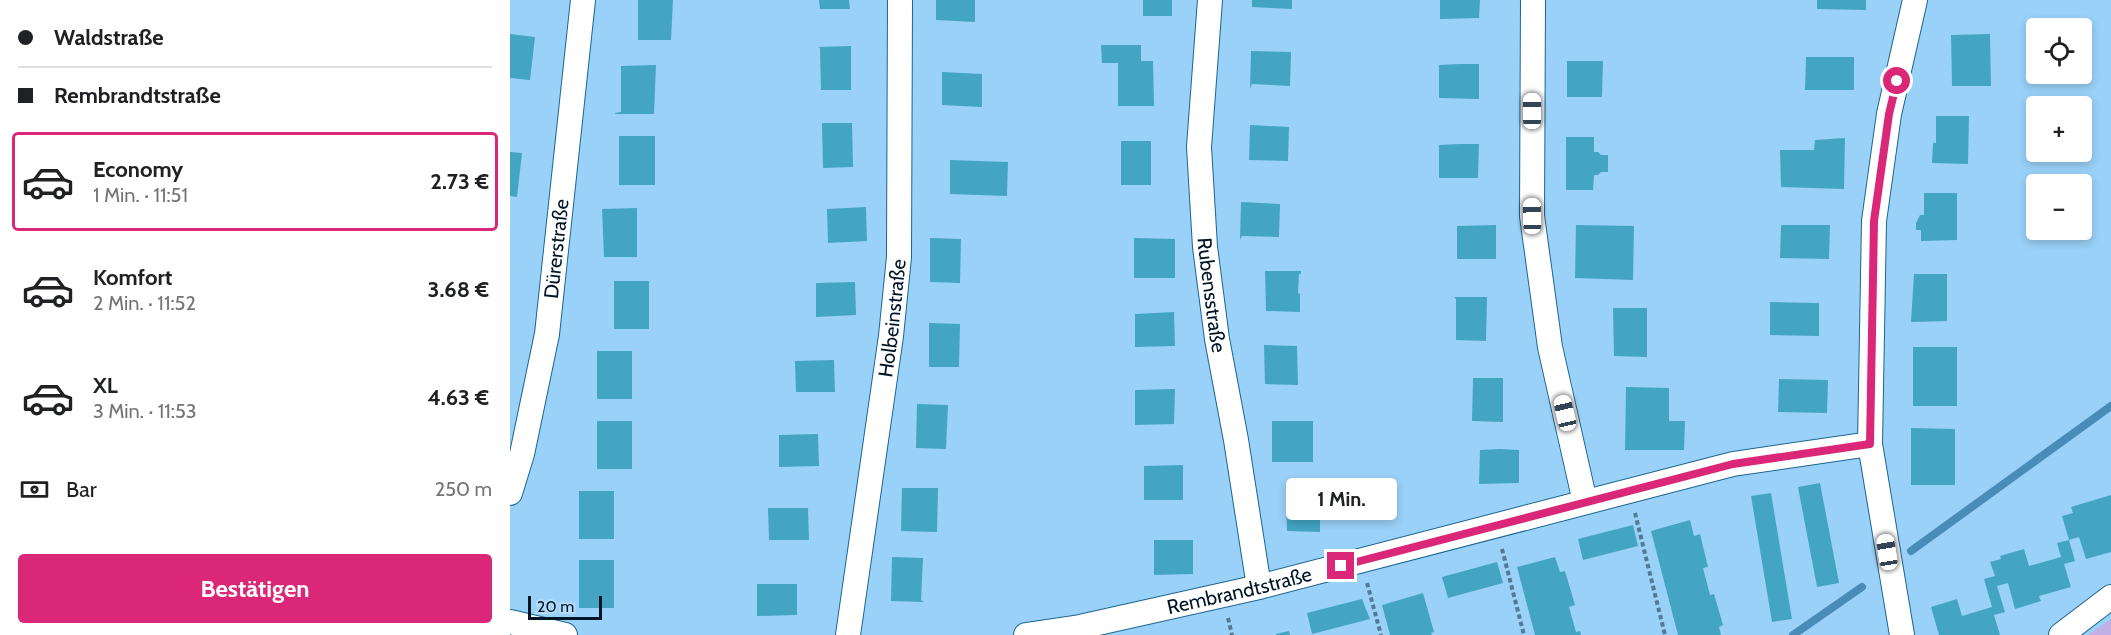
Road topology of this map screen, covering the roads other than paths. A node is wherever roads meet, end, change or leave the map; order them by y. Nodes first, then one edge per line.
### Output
1 (583, 0) edge
2 (900, 0) edge
3 (1210, 0) edge
4 (1533, 0) edge
5 (1916, 0) edge
6 (1870, 444) junction
7 (510, 493) edge
8 (1585, 502) junction
9 (1259, 587) junction
10 (2111, 597) edge
11 (510, 622) edge
12 (565, 635) edge
13 (848, 635) edge
14 (1026, 635) edge
15 (1902, 635) edge
16 (2061, 635) edge

1 - 7 street, Dürerstraße
2 - 13 street, Holbeinstraße
3 - 9 street, Rubensstraße
4 - 8 street
5 - 6 street
6 - 8 street, Rembrandtstraße
6 - 15 street
8 - 9 street, Rembrandtstraße
9 - 14 street, Rembrandtstraße
10 - 16 street
11 - 12 street

